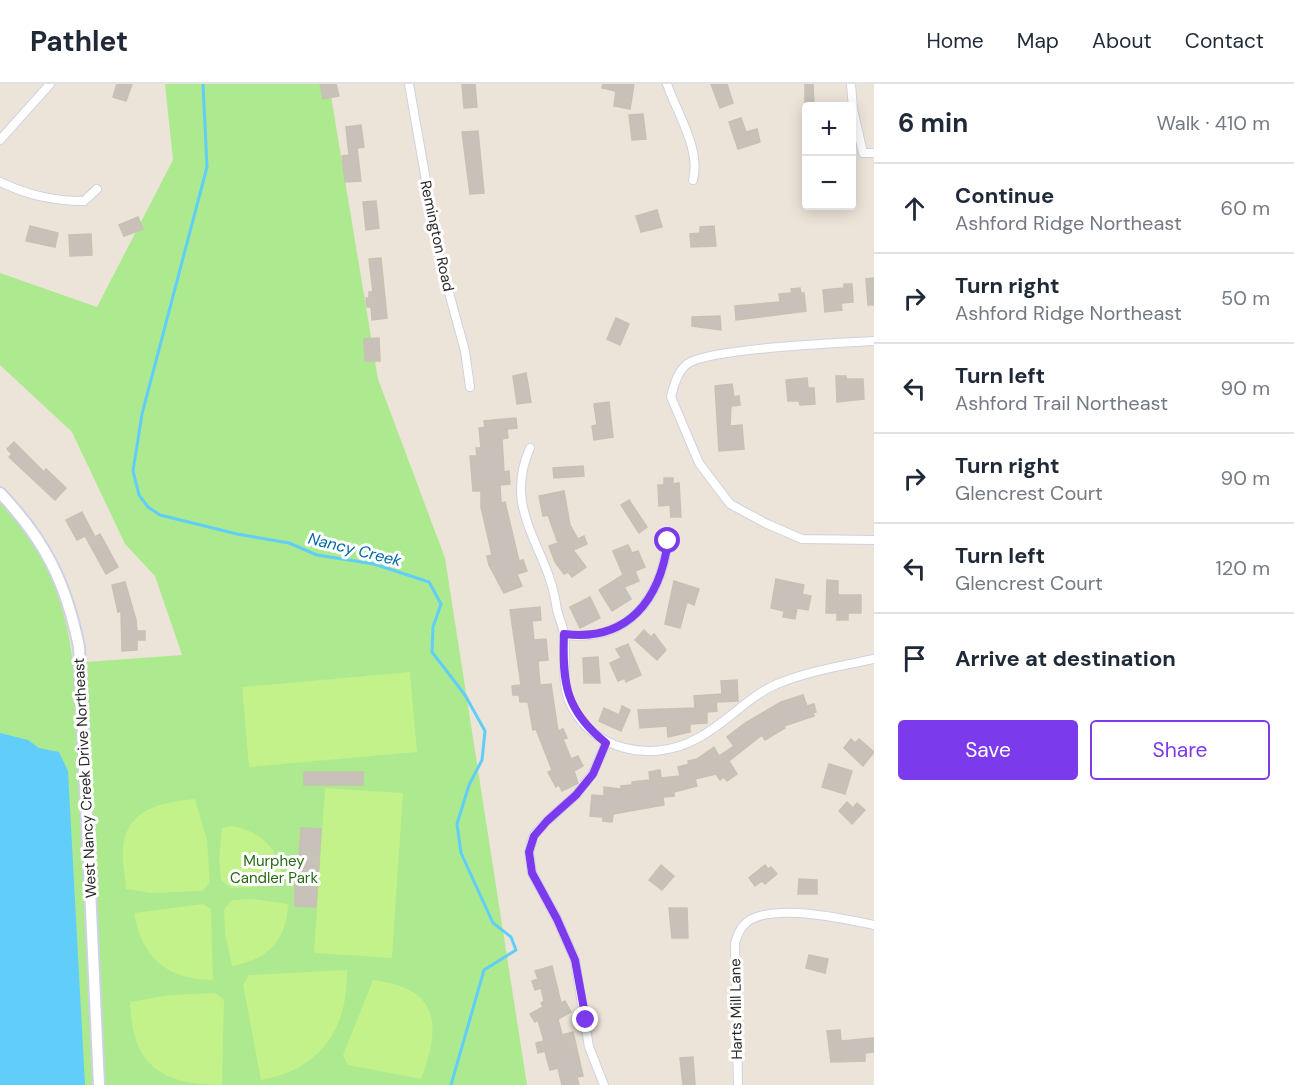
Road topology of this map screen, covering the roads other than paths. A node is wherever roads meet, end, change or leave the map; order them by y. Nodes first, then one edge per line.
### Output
1 (50, 84) edge
2 (409, 84) edge
3 (667, 84) edge
4 (851, 84) edge
5 (0, 140) edge
6 (874, 153) edge
7 (693, 180) dead end
8 (0, 182) edge
9 (97, 189) dead end
10 (874, 341) edge
11 (470, 387) dead end
12 (530, 448) dead end
13 (0, 494) edge
14 (874, 540) edge
15 (668, 541) dead end
16 (564, 634) junction
17 (874, 659) edge
18 (606, 743) junction
19 (874, 925) edge
20 (99, 1085) edge
21 (604, 1085) edge
22 (738, 1085) edge

1 - 5 street
2 - 11 street, Remington Road
3 - 7 street
4 - 6 street
8 - 9 street
10 - 14 street
12 - 16 street
13 - 20 street, West Nancy Creek Drive Northeast
15 - 16 street
16 - 18 street
17 - 18 street
18 - 21 street
19 - 22 street, Harts Mill Lane

